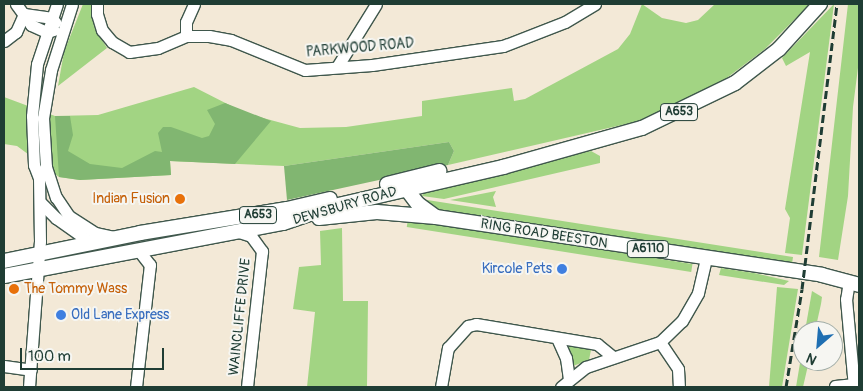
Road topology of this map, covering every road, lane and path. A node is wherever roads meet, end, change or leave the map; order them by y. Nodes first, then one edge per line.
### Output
1 (16, 4) edge
2 (57, 4) edge
3 (72, 4) edge
4 (98, 4) edge
5 (194, 4) edge
6 (376, 4) edge
7 (595, 4) edge
8 (820, 4) edge
9 (24, 14) junction
10 (51, 18) junction
11 (62, 28) junction
12 (47, 32) junction
13 (186, 36) junction
14 (4, 41) edge
15 (336, 66) junction
16 (46, 167) junction
17 (40, 178) junction
18 (401, 187) junction
19 (40, 202) junction
20 (404, 214) junction
21 (436, 217) junction
22 (283, 223) junction
23 (239, 232) junction
24 (116, 238) junction
25 (90, 242) junction
26 (139, 251) junction
27 (40, 253) junction
28 (112, 256) junction
29 (706, 259) junction
30 (4, 261) edge
31 (38, 270) junction
32 (4, 276) edge
33 (854, 283) edge
34 (557, 338) junction
35 (660, 342) junction
36 (613, 357) junction
37 (4, 366) edge
38 (30, 370) junction
39 (565, 383) edge
40 (834, 386) dead end
41 (854, 386) edge
42 (29, 387) edge
43 (136, 387) edge
44 (247, 387) edge
45 (441, 387) edge
46 (679, 387) edge

1 - 9 street
2 - 10 street
3 - 11 street
4 - 13 street, PARKWOOD ROAD
5 - 13 street
6 - 15 street
7 - 15 street, PARKWOOD ROAD
8 - 18 main road, DEWSBURY ROAD / A653
9 - 10 street
9 - 12 street
9 - 14 street
10 - 11 street
10 - 12 street
11 - 12 street
11 - 16 street
12 - 17 street
13 - 15 street, PARKWOOD ROAD
16 - 17 street
16 - 24 street
17 - 19 street
18 - 20 main road
18 - 21 main road, RING ROAD BEESTON / A6110
18 - 22 main road, DEWSBURY ROAD
18 - 24 main road, DEWSBURY ROAD / A653
19 - 25 street
19 - 27 street
20 - 21 main road, RING ROAD BEESTON / A6110
20 - 22 main road, RING ROAD BEESTON / A6110
21 - 29 main road, RING ROAD BEESTON / A6110
22 - 23 main road, DEWSBURY ROAD / A653
23 - 26 main road, DEWSBURY ROAD / A653
23 - 44 street, WAINCLIFFE DRIVE
24 - 25 main road, DEWSBURY ROAD / A653
25 - 27 main road, DEWSBURY ROAD / A653
25 - 28 main road
26 - 28 main road, DEWSBURY ROAD / A653
26 - 43 street
27 - 30 main road, DEWSBURY ROAD / A653
27 - 31 street
28 - 31 main road, DEWSBURY ROAD / A653
29 - 33 main road, RING ROAD BEESTON / A6110
29 - 35 street
31 - 32 main road, DEWSBURY ROAD / A653
31 - 38 street
33 - 41 street
34 - 36 street
34 - 39 street
34 - 45 street
35 - 36 street
35 - 46 street
36 - 39 street
37 - 38 street
38 - 42 street
40 - 41 street

